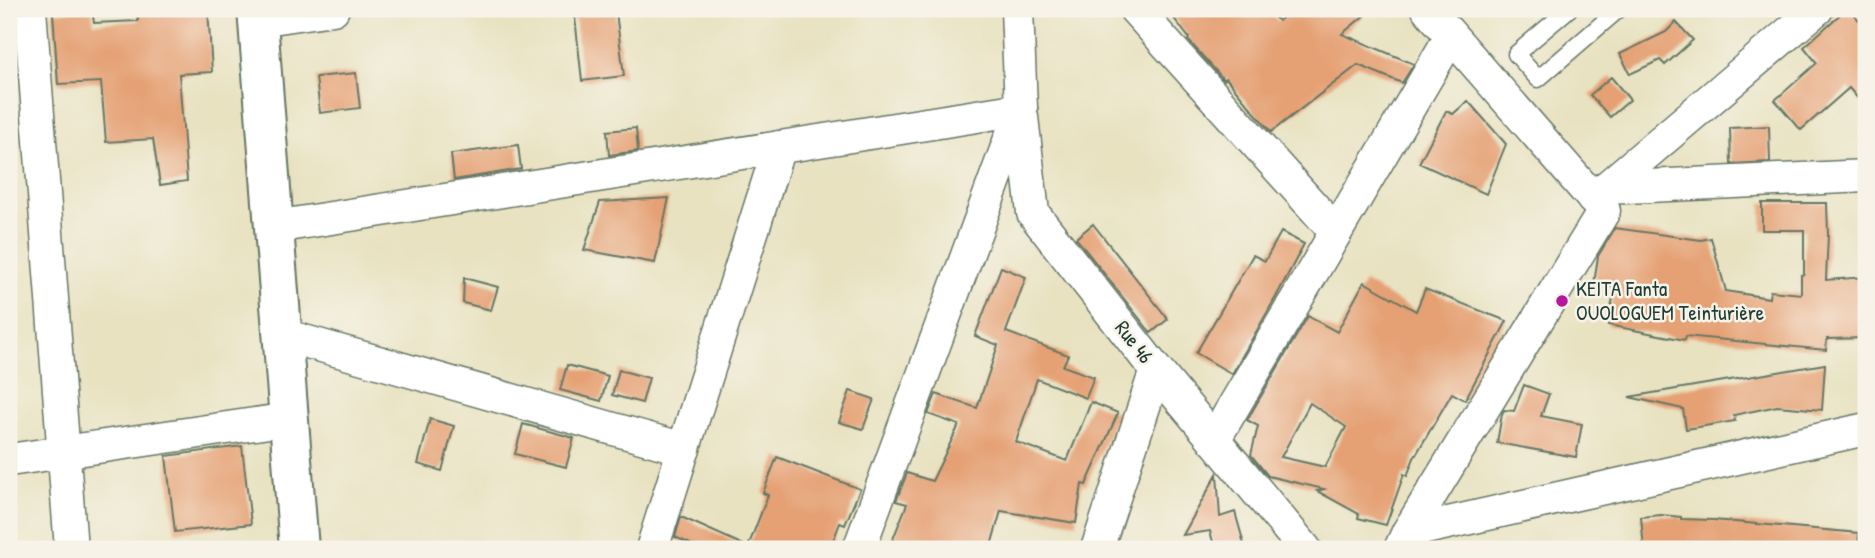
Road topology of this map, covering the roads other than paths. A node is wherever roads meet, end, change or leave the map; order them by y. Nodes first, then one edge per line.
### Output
1 (30, 9) edge
2 (332, 9) edge
3 (1017, 9) edge
4 (1135, 9) edge
5 (1428, 9) edge
6 (1569, 9) edge
7 (1619, 9) edge
8 (1817, 9) edge
9 (258, 15) edge
10 (1451, 36) junction
11 (1021, 109) junction
12 (779, 148) junction
13 (1866, 176) edge
14 (1600, 194) junction
15 (274, 227) junction
16 (1336, 232) junction
17 (283, 335) junction
18 (1156, 370) junction
19 (289, 419) junction
20 (1866, 429) edge
21 (1214, 440) junction
22 (684, 449) junction
23 (63, 452) junction
24 (9, 460) edge
25 (1404, 541) edge
26 (71, 549) edge
27 (299, 549) edge
28 (652, 549) edge
29 (859, 549) edge
30 (1097, 549) edge
31 (1305, 549) edge

1 - 23 street
2 - 9 street
3 - 11 street, Rue 46
4 - 16 street
5 - 10 street
6 - 7 lane
8 - 14 street
9 - 15 street
10 - 14 street
10 - 16 street
11 - 12 street
11 - 18 street, Rue 46
11 - 29 street
12 - 15 street
12 - 22 street
13 - 14 street
14 - 25 street
15 - 17 street
16 - 21 street
17 - 19 street
17 - 22 street
18 - 21 street, Rue 46
18 - 30 street
19 - 23 street
19 - 27 street
20 - 25 street
21 - 31 street, Rue 46
22 - 28 street
23 - 24 street
23 - 26 street

